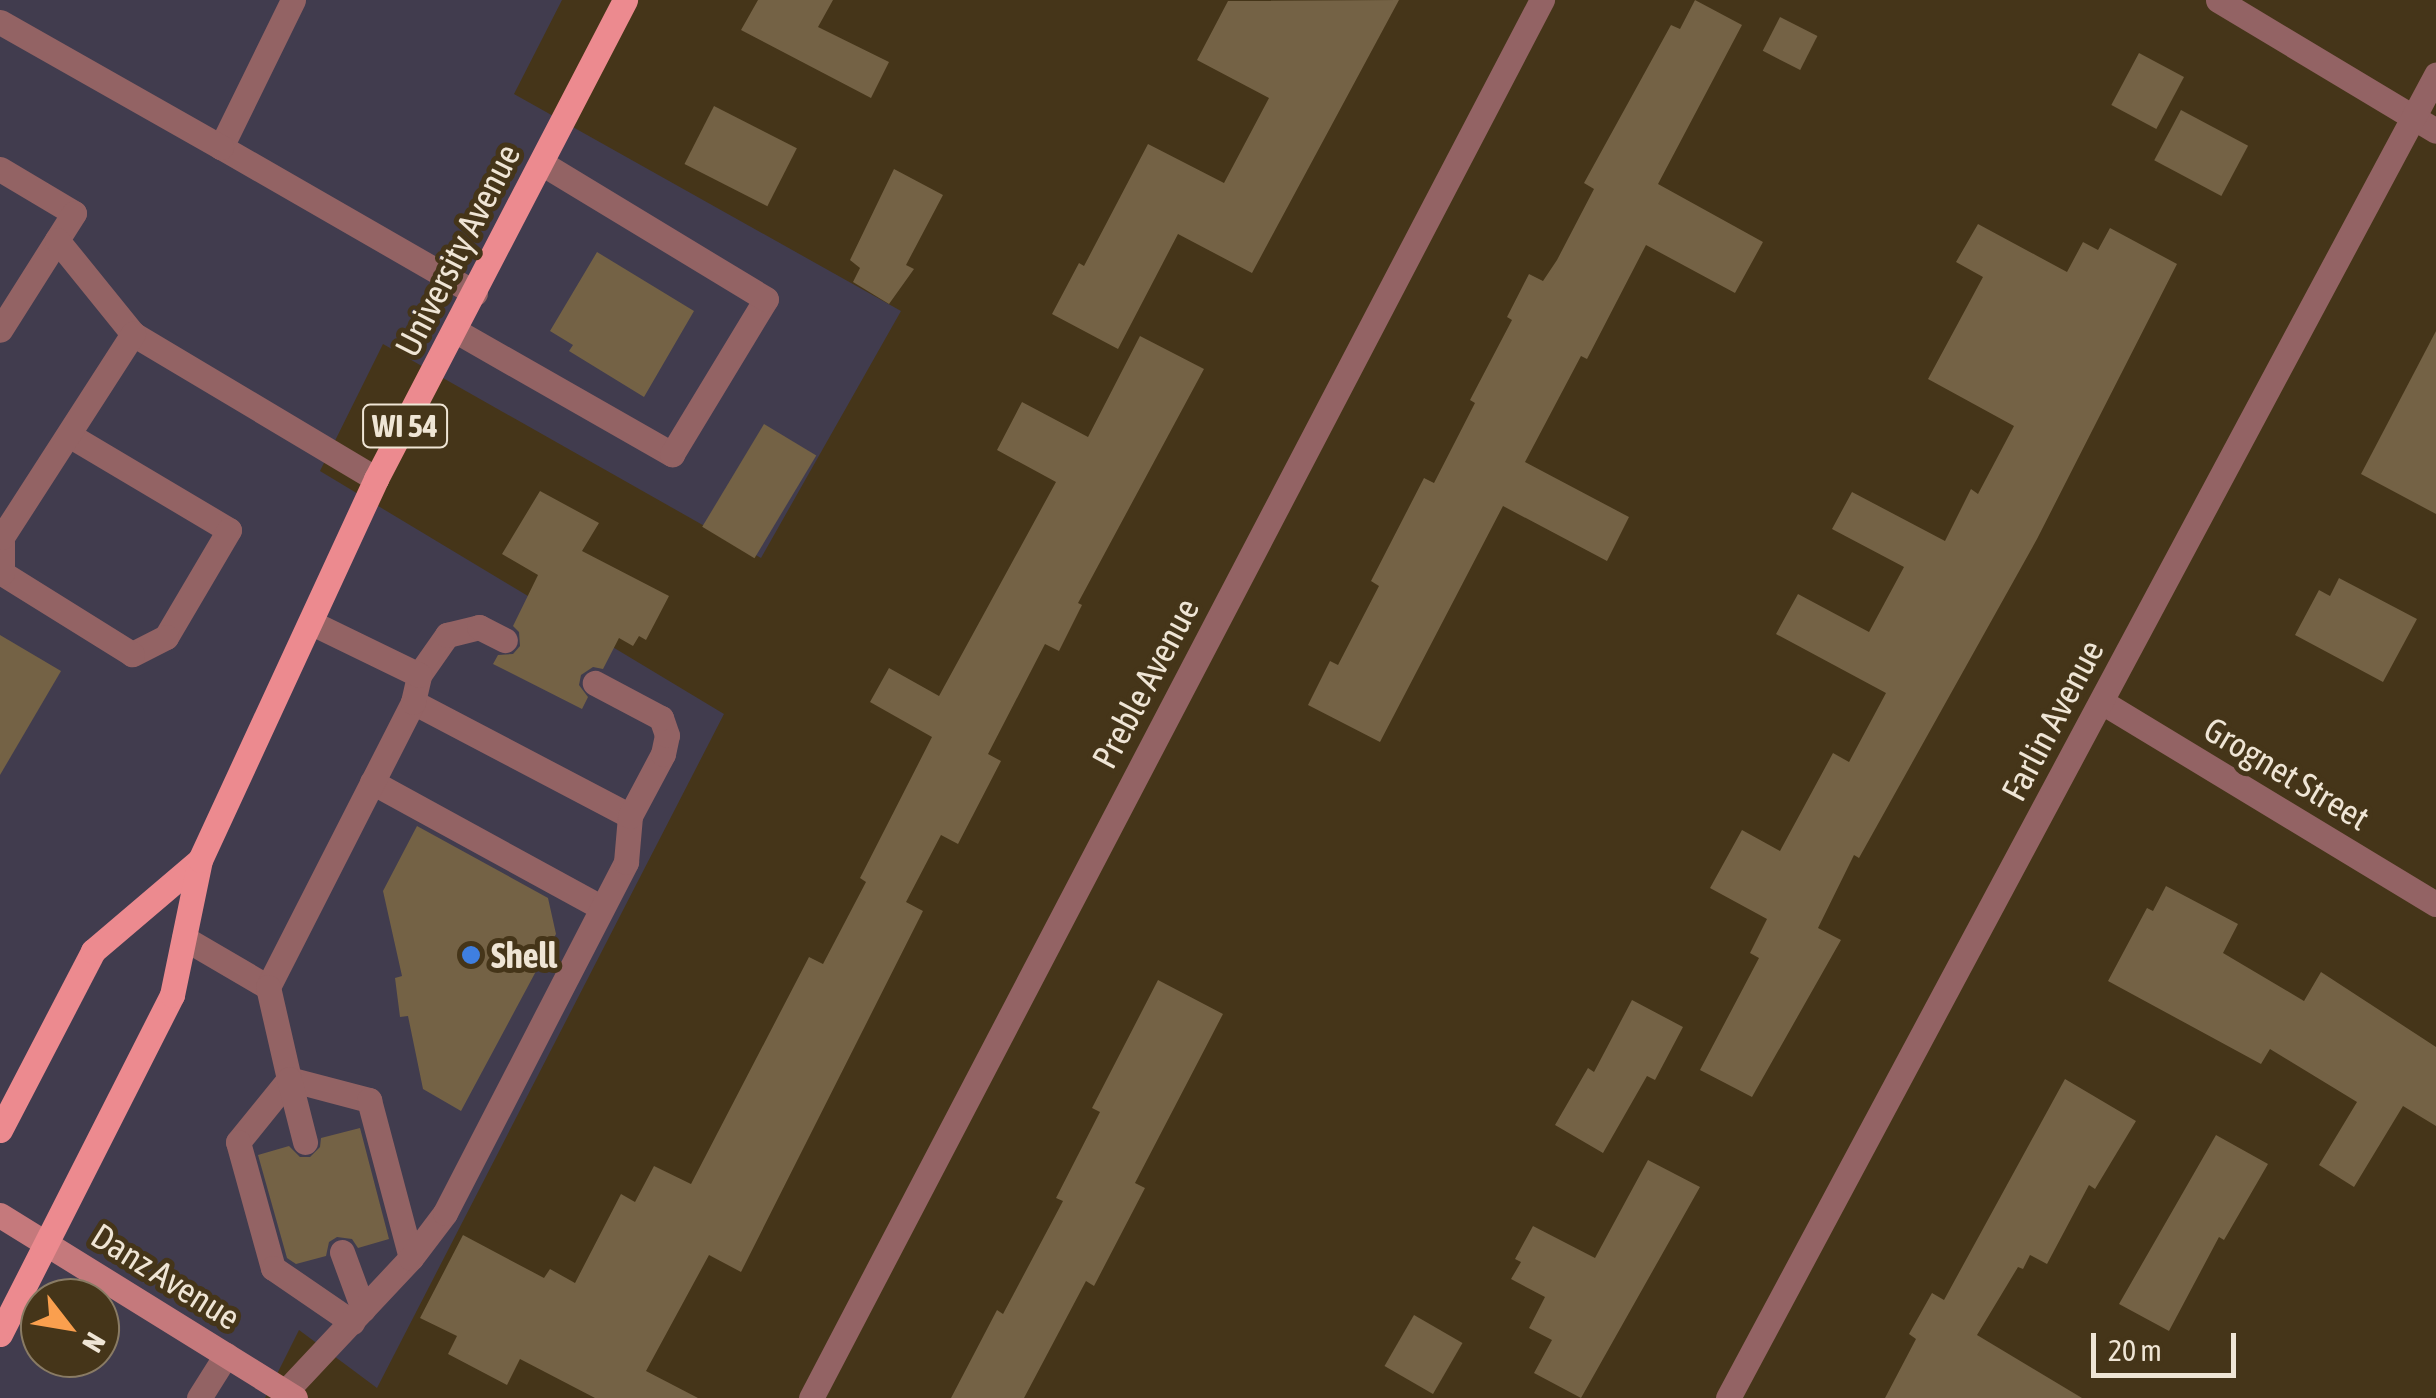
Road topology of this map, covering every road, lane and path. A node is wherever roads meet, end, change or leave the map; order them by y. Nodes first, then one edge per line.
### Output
1 (293, 0) edge
2 (625, 0) edge
3 (1542, 0) edge
4 (2218, 0) edge
5 (0, 22) edge
6 (2436, 75) edge
7 (2413, 118) junction
8 (2436, 131) edge
9 (221, 147) junction
10 (542, 164) junction
11 (0, 169) edge
12 (57, 240) junction
13 (475, 292) junction
14 (0, 330) edge
15 (456, 331) junction
16 (133, 334) junction
17 (69, 435) junction
18 (376, 479) junction
19 (312, 622) junction
20 (505, 640) dead end
21 (419, 675) junction
22 (596, 683) dead end
23 (413, 702) junction
24 (2102, 702) junction
25 (372, 782) junction
26 (630, 816) junction
27 (200, 860) junction
28 (2436, 904) edge
29 (602, 908) junction
30 (184, 938) junction
31 (268, 987) junction
32 (290, 1079) junction
33 (0, 1130) edge
34 (306, 1142) dead end
35 (0, 1215) edge
36 (46, 1243) junction
37 (342, 1252) dead end
38 (412, 1258) junction
39 (357, 1315) junction
40 (0, 1334) edge
41 (226, 1355) junction
42 (290, 1395) edge
43 (199, 1398) edge
44 (810, 1398) edge
45 (1728, 1398) edge

1 - 9 street
2 - 10 main road, University Avenue / WI 54
3 - 44 street, Preble Avenue
4 - 7 street
5 - 9 street
6 - 7 street, Farlin Avenue
7 - 8 street
7 - 24 street, Farlin Avenue
9 - 13 street
10 - 13 main road, University Avenue / WI 54
10 - 15 street
11 - 12 street
12 - 14 street
12 - 16 street
13 - 15 main road, University Avenue / WI 54
15 - 18 main road, University Avenue / WI 54
16 - 17 street
16 - 18 street
17 - 17 street
18 - 19 main road, University Avenue / WI 54
19 - 21 street
19 - 27 main road, University Avenue / WI 54
20 - 21 street
21 - 23 street
22 - 26 street
23 - 25 street
23 - 26 street
24 - 28 street, Grognet Street
24 - 45 street, Farlin Avenue
25 - 29 street
25 - 31 street
26 - 29 street
27 - 30 main road, University Avenue / WI 54
27 - 33 main road, University Avenue / WI 54
29 - 38 street
30 - 31 street
30 - 36 main road, University Avenue / WI 54
31 - 32 street
32 - 34 street
32 - 38 street
32 - 39 street
35 - 36 street, Danz Avenue
36 - 40 main road, University Avenue / WI 54
36 - 41 street, Danz Avenue
37 - 39 street
38 - 39 street
39 - 42 street
41 - 42 street, Danz Avenue
41 - 43 street

